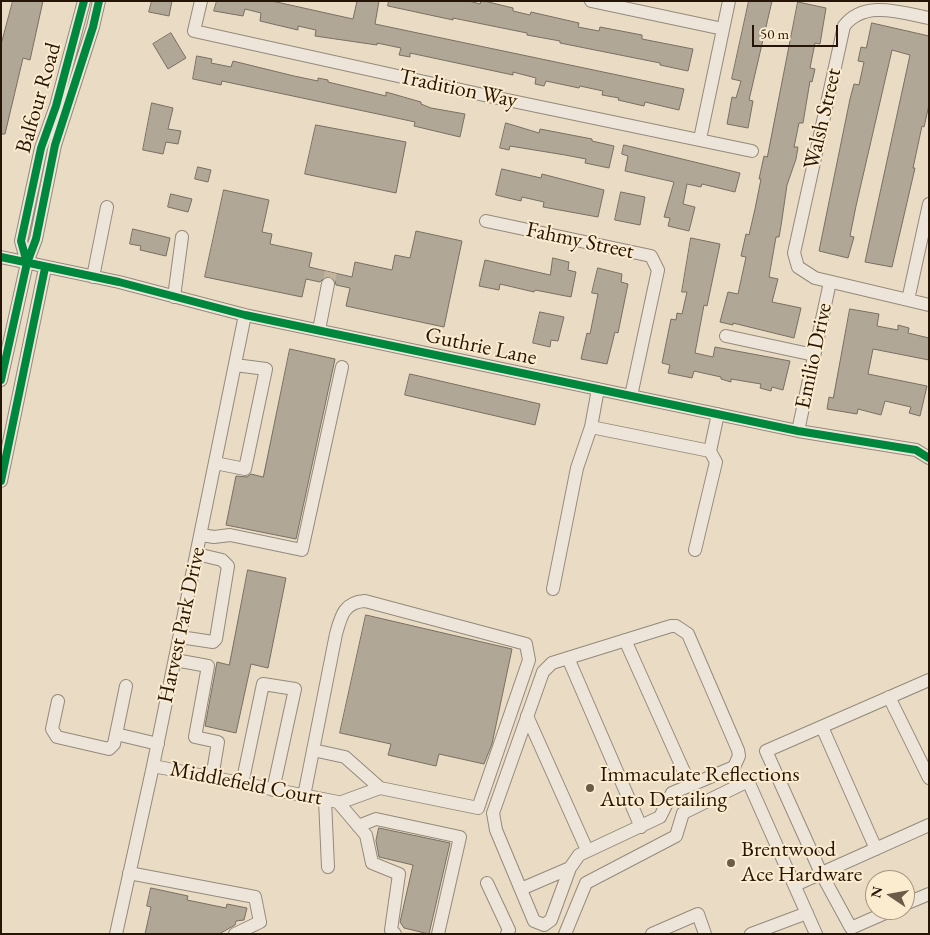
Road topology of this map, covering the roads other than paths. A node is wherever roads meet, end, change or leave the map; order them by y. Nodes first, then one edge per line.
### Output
1 (84, 1) edge
2 (99, 1) edge
3 (201, 1) edge
4 (592, 1) edge
5 (729, 1) edge
6 (929, 18) edge
7 (724, 29) junction
8 (700, 139) junction
9 (752, 151) dead end
10 (929, 204) edge
11 (107, 207) dead end
12 (486, 221) dead end
13 (182, 237) dead end
14 (1, 257) edge
15 (26, 263) junction
16 (45, 268) junction
17 (93, 277) junction
18 (830, 282) junction
19 (328, 284) tunnel mouth
20 (174, 297) junction
21 (908, 300) junction
22 (929, 304) edge
23 (245, 315) junction
24 (318, 330) junction
25 (726, 336) dead end
26 (814, 355) junction
27 (235, 364) junction
28 (342, 368) dead end
29 (1, 380) edge
30 (598, 389) junction
31 (631, 396) junction
32 (718, 414) junction
33 (591, 427) junction
34 (798, 431) junction
35 (710, 451) junction
36 (929, 458) edge
37 (215, 463) junction
38 (1, 481) edge
39 (200, 535) junction
40 (695, 550) dead end
41 (197, 554) junction
42 (554, 589) dead end
43 (180, 637) junction
44 (626, 640) junction
45 (572, 656) junction
46 (175, 660) junction
47 (929, 680) edge
48 (126, 686) dead end
49 (889, 698) junction
50 (58, 701) dead end
51 (527, 716) junction
52 (822, 727) junction
53 (116, 734) junction
54 (158, 744) junction
55 (313, 750) junction
56 (153, 766) junction
57 (212, 778) junction
58 (929, 778) edge
59 (242, 784) junction
60 (690, 785) junction
61 (380, 788) junction
62 (273, 790) junction
63 (304, 796) junction
64 (325, 800) junction
65 (338, 803) junction
66 (645, 825) junction
67 (929, 825) edge
68 (358, 826) junction
69 (876, 849) junction
70 (587, 850) junction
71 (328, 867) dead end
72 (570, 868) junction
73 (129, 873) junction
74 (821, 873) junction
75 (487, 883) dead end
76 (795, 885) junction
77 (521, 889) junction
78 (929, 894) edge
79 (915, 900) edge
80 (807, 913) junction
81 (869, 920) edge
82 (544, 930) edge
83 (658, 933) edge
84 (116, 934) edge
85 (235, 934) edge
86 (396, 934) edge
87 (438, 934) edge
88 (507, 934) edge
89 (565, 934) edge
90 (705, 934) edge
91 (751, 934) edge
92 (816, 934) edge

1 - 15 street, Balfour Road
2 - 15 street, Balfour Road
3 - 8 street, Tradition Way
4 - 7 street
5 - 7 street
6 - 18 street, Walsh Street
7 - 8 street
8 - 9 street, Tradition Way
10 - 21 street
11 - 17 street
12 - 31 street, Fahmy Street
13 - 20 street
14 - 15 street, Guthrie Lane
15 - 16 street, Guthrie Lane
15 - 29 street, Balfour Road
16 - 17 street, Guthrie Lane
16 - 38 street
17 - 20 street, Guthrie Lane
18 - 21 street, Walsh Street
18 - 26 street, Emilio Drive
19 - 24 street
20 - 23 street, Guthrie Lane
21 - 22 street, Walsh Street
23 - 24 street, Guthrie Lane
23 - 27 street, Harvest Park Drive
24 - 30 street, Guthrie Lane
25 - 26 street
26 - 34 street, Emilio Drive
27 - 37 street, Harvest Park Drive
27 - 37 street
28 - 39 street
30 - 31 street, Guthrie Lane
30 - 33 street
31 - 32 street, Guthrie Lane
32 - 34 street, Guthrie Lane
32 - 35 street
33 - 35 street
33 - 42 street
34 - 36 street, Guthrie Lane
35 - 40 street
37 - 39 street, Harvest Park Drive
39 - 41 street, Harvest Park Drive
41 - 43 street, Harvest Park Drive
41 - 43 street
43 - 46 street, Harvest Park Drive
44 - 45 street
44 - 60 street
44 - 60 street
45 - 51 street
45 - 66 street
46 - 54 street, Harvest Park Drive
46 - 57 street
47 - 49 street
48 - 53 street
49 - 52 street
49 - 58 street
50 - 53 street
51 - 70 street
51 - 77 street
52 - 69 street
52 - 74 street
53 - 54 street
54 - 56 street, Harvest Park Drive
55 - 61 street
55 - 61 street
55 - 63 street
56 - 57 street, Middlefield Court
56 - 73 street, Harvest Park Drive
57 - 59 street, Middlefield Court
59 - 62 street, Middlefield Court
59 - 62 street
60 - 66 street
61 - 65 street
62 - 63 street, Middlefield Court
63 - 64 street, Middlefield Court
64 - 65 street, Middlefield Court
64 - 71 street
65 - 68 street
66 - 70 street
67 - 69 street
68 - 86 street
68 - 87 street
69 - 74 street
70 - 72 street
72 - 77 street
72 - 82 street
73 - 84 street, Harvest Park Drive
73 - 85 street
74 - 76 street
74 - 81 street
75 - 88 street
76 - 80 street
76 - 89 street
77 - 82 street
78 - 79 street
80 - 91 street
80 - 92 street
83 - 90 street

